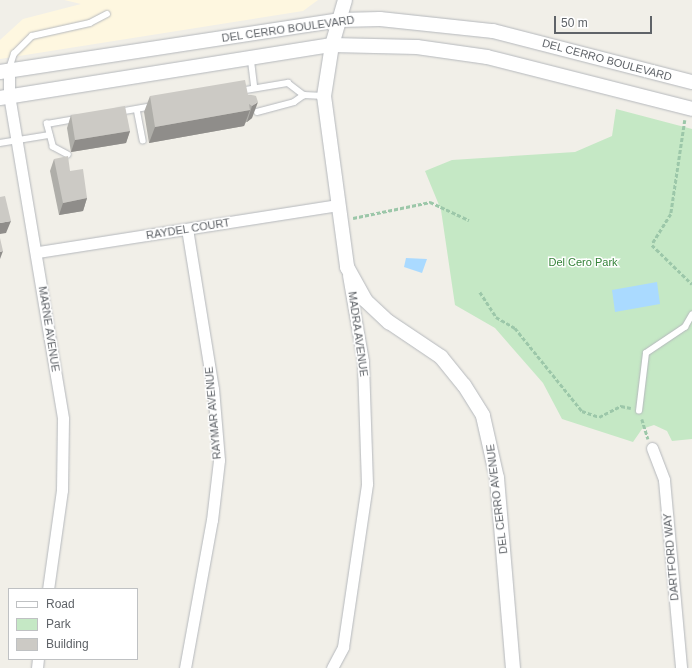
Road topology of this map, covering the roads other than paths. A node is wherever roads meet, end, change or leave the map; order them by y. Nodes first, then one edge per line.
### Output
1 (344, 0) edge
2 (107, 14) dead end
3 (339, 20) junction
4 (332, 45) junction
5 (251, 57) junction
6 (5, 71) edge
7 (692, 82) edge
8 (255, 88) junction
9 (232, 92) edge
10 (304, 95) junction
11 (324, 96) junction
12 (5, 97) edge
13 (161, 105) edge
14 (689, 108) edge
15 (138, 109) junction
16 (257, 112) edge
17 (107, 114) edge
18 (85, 118) edge
19 (49, 135) junction
20 (17, 138) junction
21 (143, 140) dead end
22 (0, 143) edge
23 (68, 155) edge
24 (337, 205) junction
25 (187, 229) junction
26 (38, 252) junction
27 (347, 267) junction
28 (692, 315) edge
29 (639, 410) road end
30 (652, 448) road end
31 (48, 588) edge
32 (185, 668) edge
33 (332, 668) edge
34 (513, 668) edge
35 (681, 668) edge

1 - 3 street, MADRA AVENUE
2 - 6 lane
3 - 4 street, MADRA AVENUE
3 - 6 street, DEL CERRO BOULEVARD
3 - 7 street, DEL CERRO BOULEVARD
4 - 5 street, DEL CERRO BOULEVARD
4 - 11 street, MADRA AVENUE
4 - 14 street, DEL CERRO BOULEVARD
5 - 8 lane
5 - 12 street, DEL CERRO BOULEVARD
6 - 12 street, MARNE AVENUE
8 - 9 lane
8 - 10 lane
10 - 11 lane
10 - 16 lane
11 - 24 street, MADRA AVENUE
12 - 20 street, MARNE AVENUE
13 - 15 lane
15 - 17 lane
15 - 21 lane
18 - 19 lane
19 - 20 lane
19 - 23 lane
20 - 22 lane
20 - 26 street, MARNE AVENUE
24 - 25 street, RAYDEL COURT
24 - 27 street, MADRA AVENUE
25 - 26 street, RAYDEL COURT
25 - 32 street, RAYMAR AVENUE
26 - 31 street, MARNE AVENUE
27 - 33 street, MADRA AVENUE
27 - 34 street, DEL CERRO AVENUE
28 - 29 lane
30 - 35 street, DARTFORD WAY

